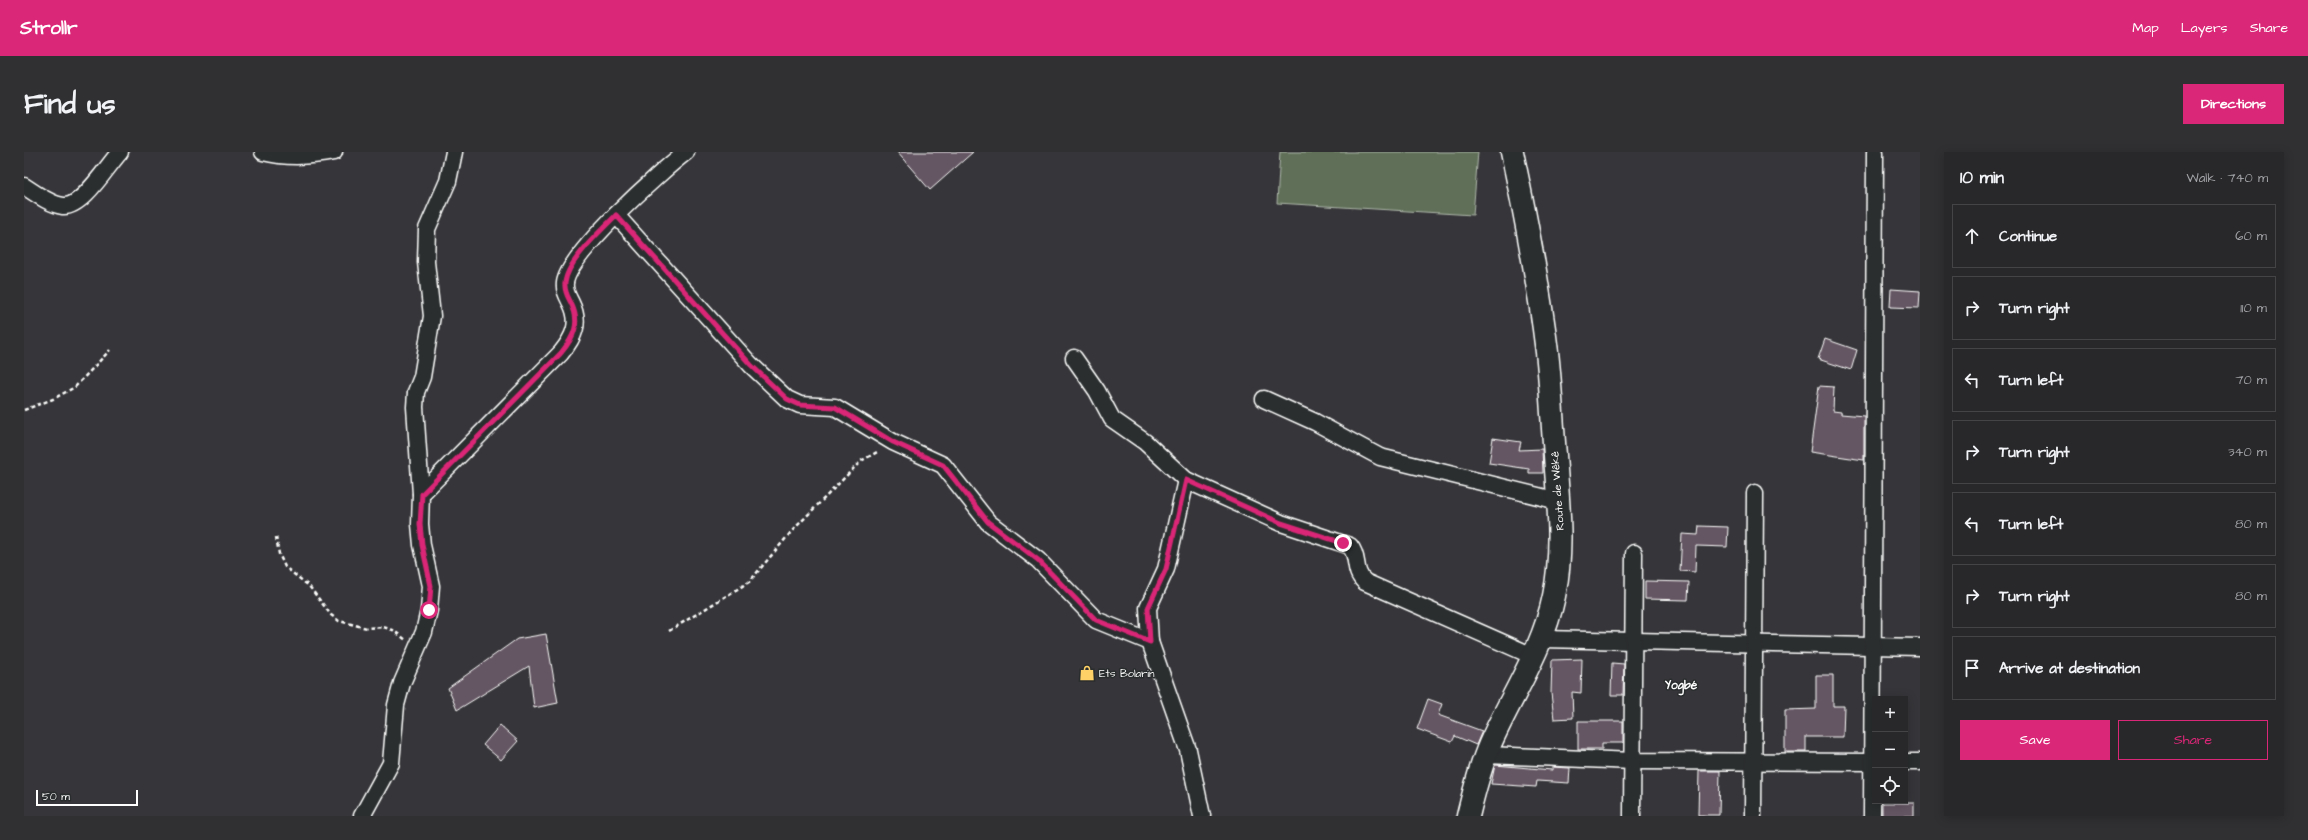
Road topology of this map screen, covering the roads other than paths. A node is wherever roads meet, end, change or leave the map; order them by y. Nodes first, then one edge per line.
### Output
1 (120, 152) edge
2 (263, 152) edge
3 (334, 152) edge
4 (454, 152) edge
5 (686, 152) edge
6 (1512, 152) edge
7 (1875, 152) edge
8 (24, 186) edge
9 (616, 215) junction
10 (1074, 358) dead end
11 (1264, 399) dead end
12 (1186, 480) junction
13 (1755, 493) dead end
14 (422, 494) junction
15 (1558, 501) junction
16 (1634, 553) dead end
17 (1633, 641) junction
18 (1150, 642) junction
19 (1754, 644) junction
20 (1873, 646) junction
21 (1920, 647) edge
22 (1538, 648) junction
23 (1874, 732) edge
24 (1486, 755) junction
25 (1633, 761) junction
26 (1753, 762) junction
27 (1872, 762) edge
28 (1908, 762) edge
29 (1920, 762) edge
30 (1874, 768) edge
31 (362, 816) edge
32 (1202, 816) edge
33 (1468, 816) edge
34 (1632, 816) edge
35 (1753, 816) edge
36 (1872, 816) edge

1 - 8 street
2 - 3 street
4 - 14 street
5 - 9 street
6 - 15 street, Route de Wêkê
7 - 20 street
9 - 14 street
9 - 18 street
10 - 12 street
11 - 15 street
12 - 18 street
12 - 22 street
13 - 19 street
14 - 31 street
15 - 22 street, Route de Wêkê
16 - 17 street
17 - 19 street
17 - 22 street
17 - 25 street
18 - 32 street
19 - 20 street
19 - 26 street
20 - 21 street
20 - 23 street
22 - 24 street, Route de Wêkê
24 - 25 street
24 - 33 street, Route de Wêkê
25 - 26 street
25 - 34 street
26 - 27 street
26 - 35 street
28 - 29 street
30 - 36 street

